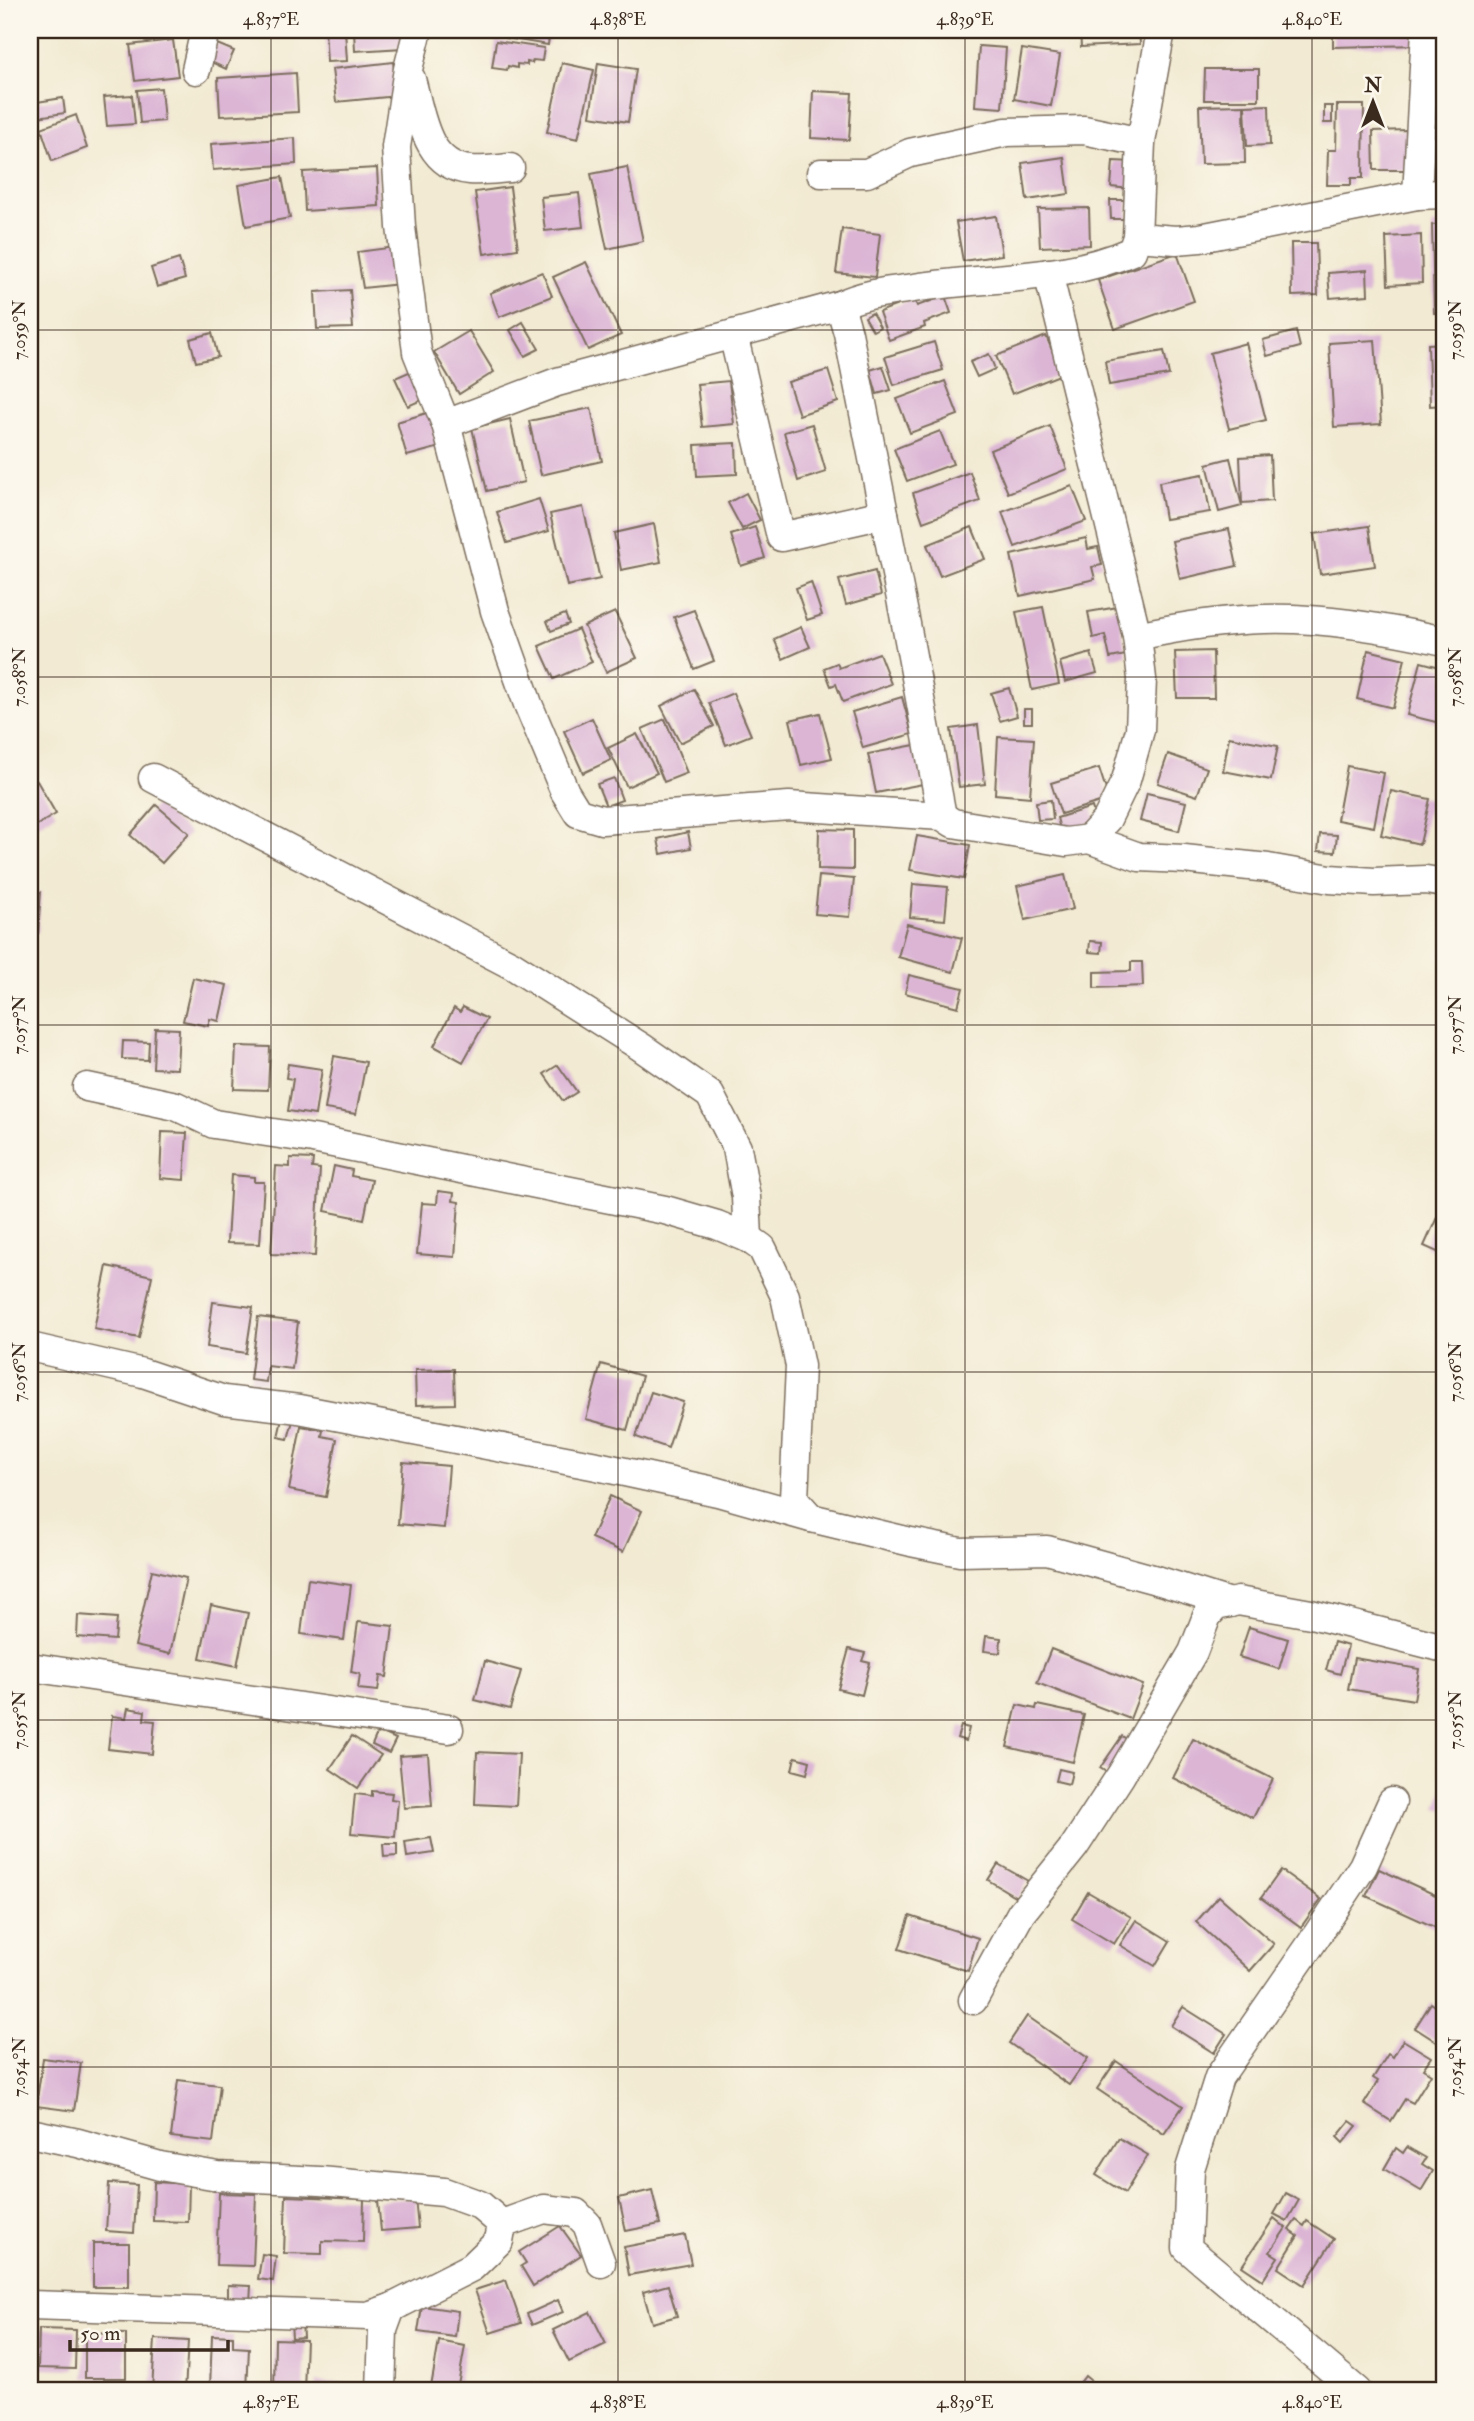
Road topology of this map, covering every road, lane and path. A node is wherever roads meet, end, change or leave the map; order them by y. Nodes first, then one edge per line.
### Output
1 (205, 30) edge
2 (418, 30) edge
3 (1161, 30) edge
4 (1426, 30) edge
5 (408, 69) junction
6 (196, 70) dead end
7 (1141, 142) junction
8 (510, 168) dead end
9 (821, 173) dead end
10 (1431, 194) edge
11 (1137, 237) junction
12 (1048, 273) junction
13 (839, 305) junction
14 (733, 334) junction
15 (446, 424) junction
16 (884, 514) junction
17 (1137, 636) junction
18 (1444, 641) edge
19 (153, 778) dead end
20 (942, 816) junction
21 (1089, 839) junction
22 (1444, 883) edge
23 (87, 1087) dead end
24 (748, 1238) junction
25 (30, 1347) edge
26 (811, 1518) junction
27 (1230, 1603) junction
28 (1444, 1648) edge
29 (30, 1667) edge
30 (449, 1729) dead end
31 (1392, 1802) dead end
32 (973, 2000) dead end
33 (30, 2133) edge
34 (502, 2224) junction
35 (601, 2263) dead end
36 (30, 2305) edge
37 (391, 2308) junction
38 (381, 2391) edge
39 (1357, 2391) edge

1 - 6 street
2 - 5 street
3 - 7 street
4 - 10 street
5 - 8 street
5 - 15 street
7 - 9 street
7 - 11 street
10 - 11 street
11 - 12 street
12 - 13 street
12 - 17 street
13 - 14 street
13 - 16 street
14 - 15 street
14 - 16 street
15 - 20 street
16 - 20 street
17 - 18 street
17 - 21 street
19 - 24 street
20 - 21 street
21 - 22 street
23 - 24 street
24 - 26 street
25 - 26 street
26 - 27 street
27 - 28 street
27 - 32 street
29 - 30 street
31 - 39 street
33 - 34 street
34 - 35 street
34 - 37 street
36 - 37 street
37 - 38 street

